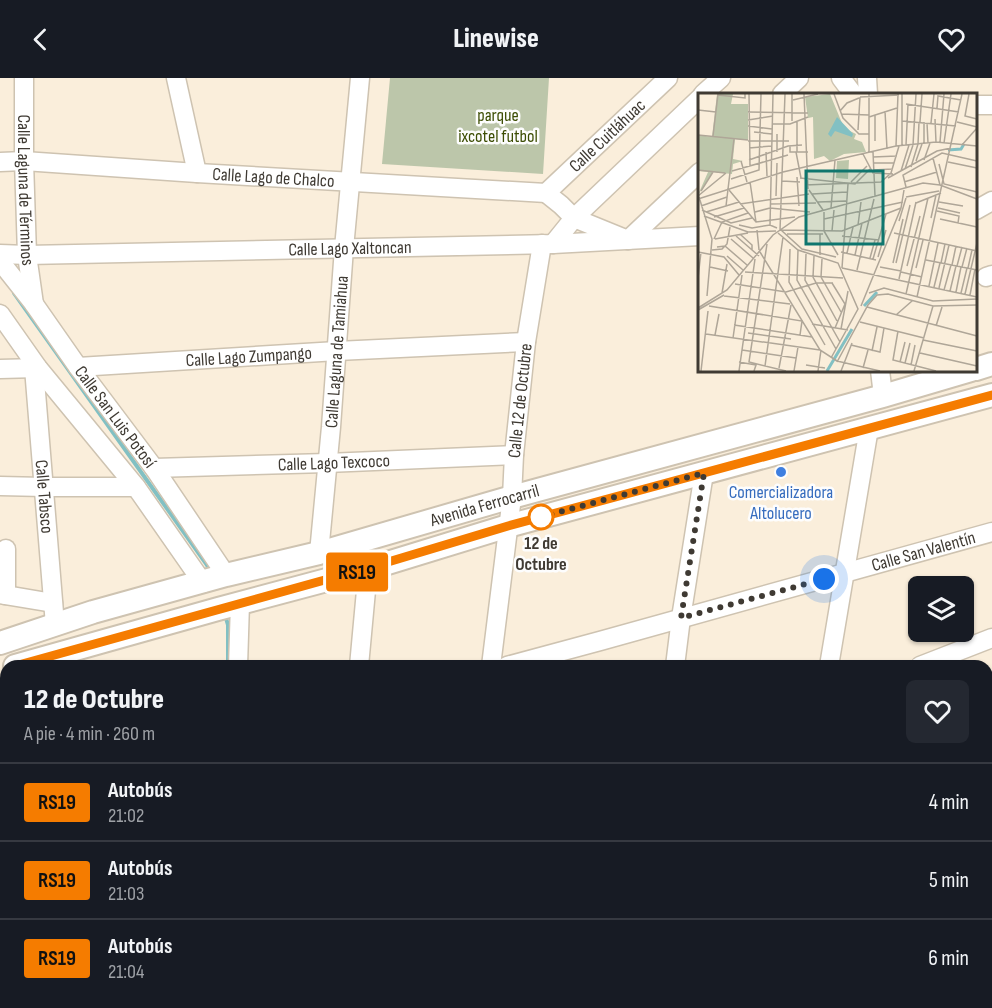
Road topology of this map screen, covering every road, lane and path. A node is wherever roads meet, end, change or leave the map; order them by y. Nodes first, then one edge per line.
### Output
1 (24, 78) edge
2 (176, 78) edge
3 (360, 78) edge
4 (668, 78) edge
5 (720, 78) edge
6 (799, 78) edge
7 (841, 78) edge
8 (867, 78) edge
9 (704, 93) edge
10 (783, 93) edge
11 (852, 93) edge
12 (868, 93) edge
13 (698, 99) edge
14 (24, 161) junction
15 (0, 162) edge
16 (197, 173) junction
17 (698, 173) edge
18 (351, 181) junction
19 (546, 193) junction
20 (992, 201) edge
21 (977, 209) edge
22 (574, 218) junction
23 (698, 236) edge
24 (628, 240) junction
25 (547, 244) junction
26 (344, 248) junction
27 (0, 254) edge
28 (27, 255) junction
29 (0, 261) edge
30 (34, 304) junction
31 (0, 314) edge
32 (526, 342) junction
33 (337, 351) junction
34 (992, 364) edge
35 (78, 367) junction
36 (36, 368) junction
37 (977, 368) edge
38 (0, 369) edge
39 (880, 372) edge
40 (964, 372) edge
41 (992, 395) edge
42 (883, 396) junction
43 (869, 428) junction
44 (514, 455) junction
45 (327, 463) junction
46 (154, 468) junction
47 (704, 473) junction
48 (0, 486) edge
49 (44, 487) junction
50 (136, 487) junction
51 (512, 497) junction
52 (508, 526) junction
53 (992, 532) edge
54 (6, 549) dead end
55 (319, 553) junction
56 (368, 568) junction
57 (844, 573) junction
58 (214, 579) junction
59 (3, 594) edge
60 (53, 603) junction
61 (229, 606) junction
62 (681, 618) junction
63 (55, 625) junction
64 (992, 638) edge
65 (0, 643) edge
66 (36, 660) edge
67 (237, 660) edge
68 (360, 660) edge
69 (492, 660) edge
70 (530, 660) edge
71 (676, 660) edge
72 (830, 660) edge
73 (935, 660) edge

1 - 14 street, Calle Laguna de Términos
2 - 16 street
3 - 18 street, Calle Laguna de Tamiahua
4 - 19 street, Calle Cuitláhuac
5 - 9 street
6 - 10 street
7 - 11 street
8 - 12 street
13 - 22 street, Calle 12 de Octubre
14 - 15 street, Calle Lago de Chalco
14 - 16 street, Calle Lago de Chalco
14 - 28 street, Calle Laguna de Términos
16 - 18 street, Calle Lago de Chalco
17 - 24 street
18 - 19 street, Calle Lago de Chalco
18 - 26 street, Calle Laguna de Tamiahua
19 - 22 street
20 - 21 street
22 - 24 street
22 - 25 street, Calle 12 de Octubre
23 - 24 street, Calle Lago Xaltoncan
24 - 25 street, Calle Lago Xaltoncan
25 - 26 street, Calle Lago Xaltoncan
25 - 32 street, Calle 12 de Octubre
26 - 28 street, Calle Lago Xaltoncan
26 - 33 street, Calle Laguna de Tamiahua
27 - 28 street, Calle Lago Xaltoncan
28 - 30 street, Calle Laguna de Términos
29 - 30 street, Calle San Luis Potosí
30 - 35 street, Calle San Luis Potosí
31 - 36 street, Calle San Luis Potosí
32 - 33 street, Calle Lago Zumpango
32 - 44 street, Calle 12 de Octubre
33 - 35 street, Calle Lago Zumpango
33 - 45 street, Calle Laguna de Tamiahua
34 - 37 main road
35 - 46 street, Calle San Luis Potosí
36 - 38 street
36 - 49 street, Calle Tabsco
36 - 50 street, Calle San Luis Potosí
39 - 42 street
40 - 42 main road, Avenida Ferrocarril
41 - 43 main road, Avenida Ferrocarril
42 - 51 main road, Avenida Ferrocarril
43 - 47 main road, Avenida Ferrocarril
43 - 57 street
44 - 45 street, Calle Lago Texcoco
44 - 51 street, Calle 12 de Octubre
45 - 46 street, Calle Lago Texcoco
45 - 55 street, Calle Laguna de Tamiahua
46 - 58 street, Calle San Luis Potosí
47 - 52 main road, Avenida Ferrocarril
47 - 62 street
48 - 49 street
49 - 50 street
49 - 60 street, Calle Tabsco
50 - 58 street, Calle San Luis Potosí
51 - 52 street, Calle 12 de Octubre
51 - 55 main road, Avenida Ferrocarril
52 - 56 main road, Avenida Ferrocarril
52 - 69 street, Calle 12 de Octubre
53 - 57 street, Calle San Valentín
54 - 59 street
55 - 58 main road, Avenida Ferrocarril
56 - 61 main road, Avenida Ferrocarril
56 - 68 street
57 - 62 street, Calle San Valentín
57 - 72 street
58 - 63 main road, Avenida Ferrocarril
59 - 60 street
60 - 63 street, Calle Tabsco
61 - 66 main road, Avenida Ferrocarril
61 - 67 street
62 - 70 street, Calle San Valentín
62 - 71 street
63 - 65 main road, Avenida Ferrocarril
64 - 73 street

